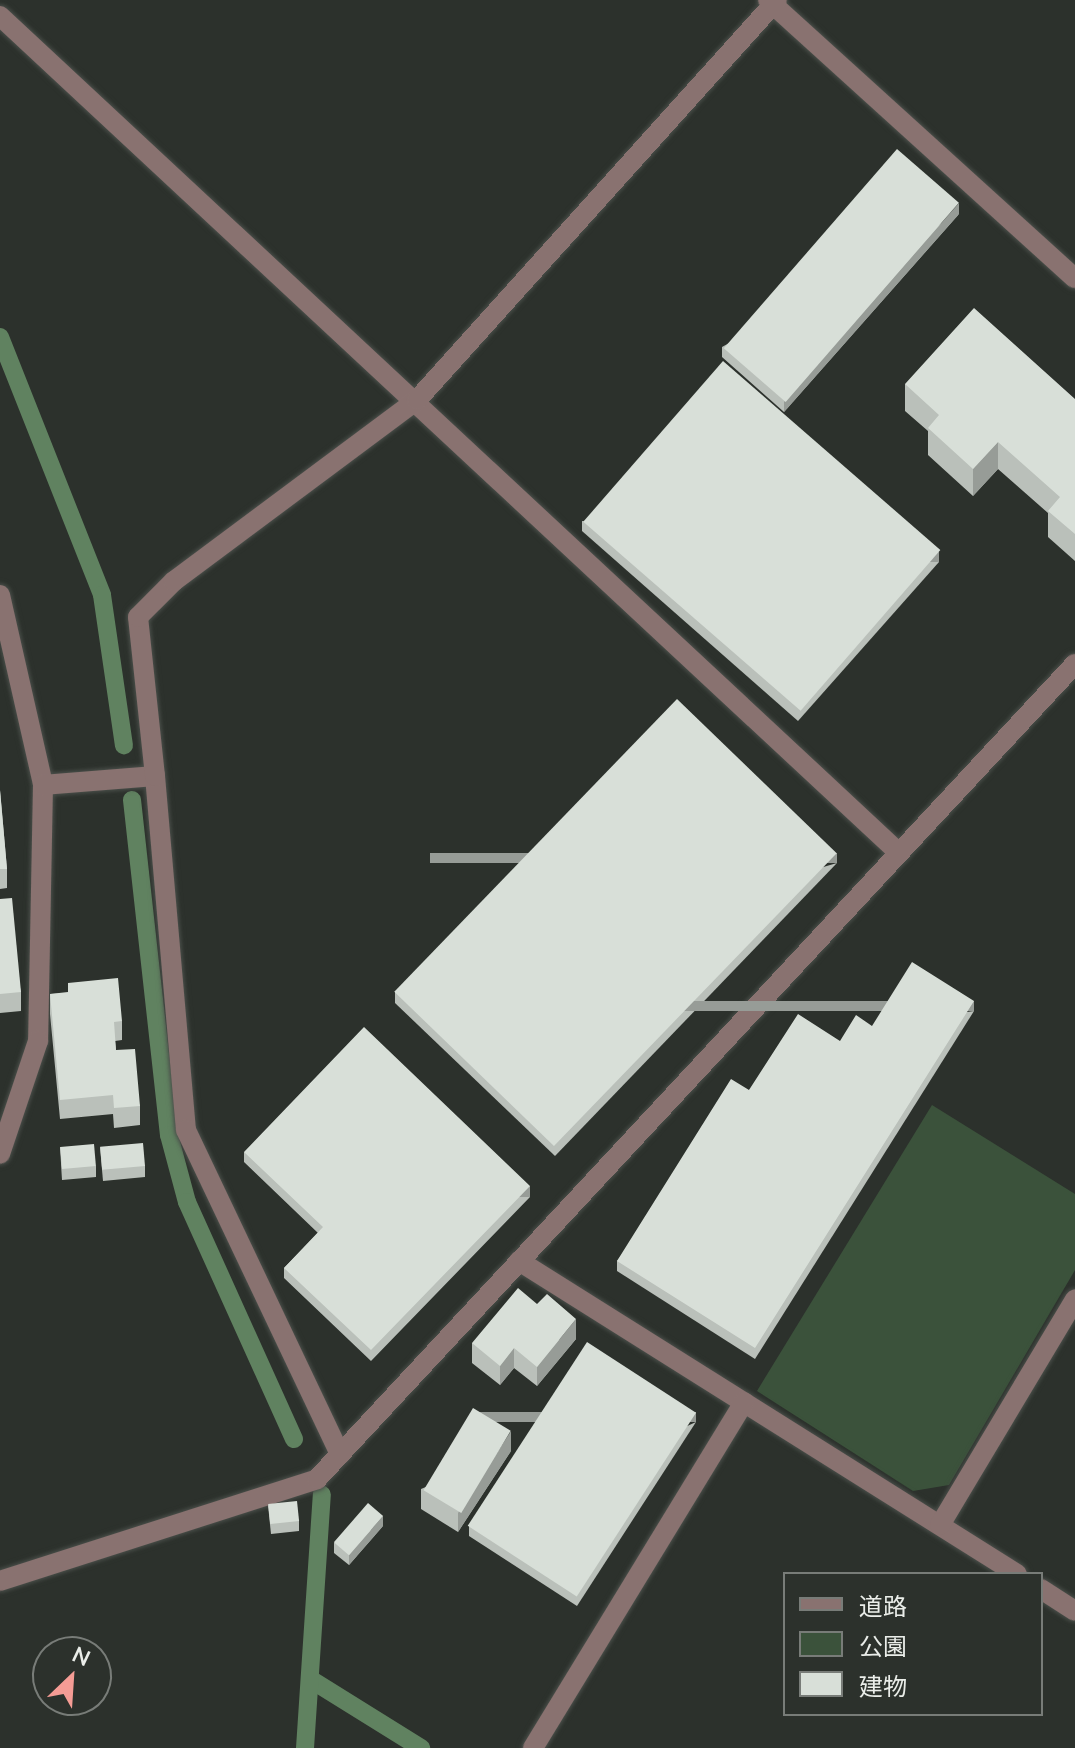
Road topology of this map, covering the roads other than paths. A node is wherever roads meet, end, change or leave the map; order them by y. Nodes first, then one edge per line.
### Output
1 (773, 1) edge
2 (0, 16) edge
3 (1075, 278) edge
4 (417, 400) junction
5 (0, 595) edge
6 (1075, 664) edge
7 (155, 776) junction
8 (43, 785) junction
9 (899, 853) junction
10 (0, 1154) edge
11 (519, 1261) junction
12 (1075, 1299) edge
13 (744, 1402) junction
14 (340, 1454) junction
15 (940, 1525) junction
16 (1014, 1572) edge
17 (0, 1581) edge
18 (1043, 1590) edge
19 (1075, 1611) edge
20 (533, 1748) edge

1 - 3 street
1 - 4 street
2 - 4 street
4 - 7 street
4 - 9 street
5 - 8 street
6 - 9 street
7 - 8 street
7 - 14 street
8 - 10 street
9 - 11 street
11 - 13 street
11 - 14 street
12 - 15 street
13 - 15 street
13 - 20 street
14 - 17 street
15 - 16 street
18 - 19 street

